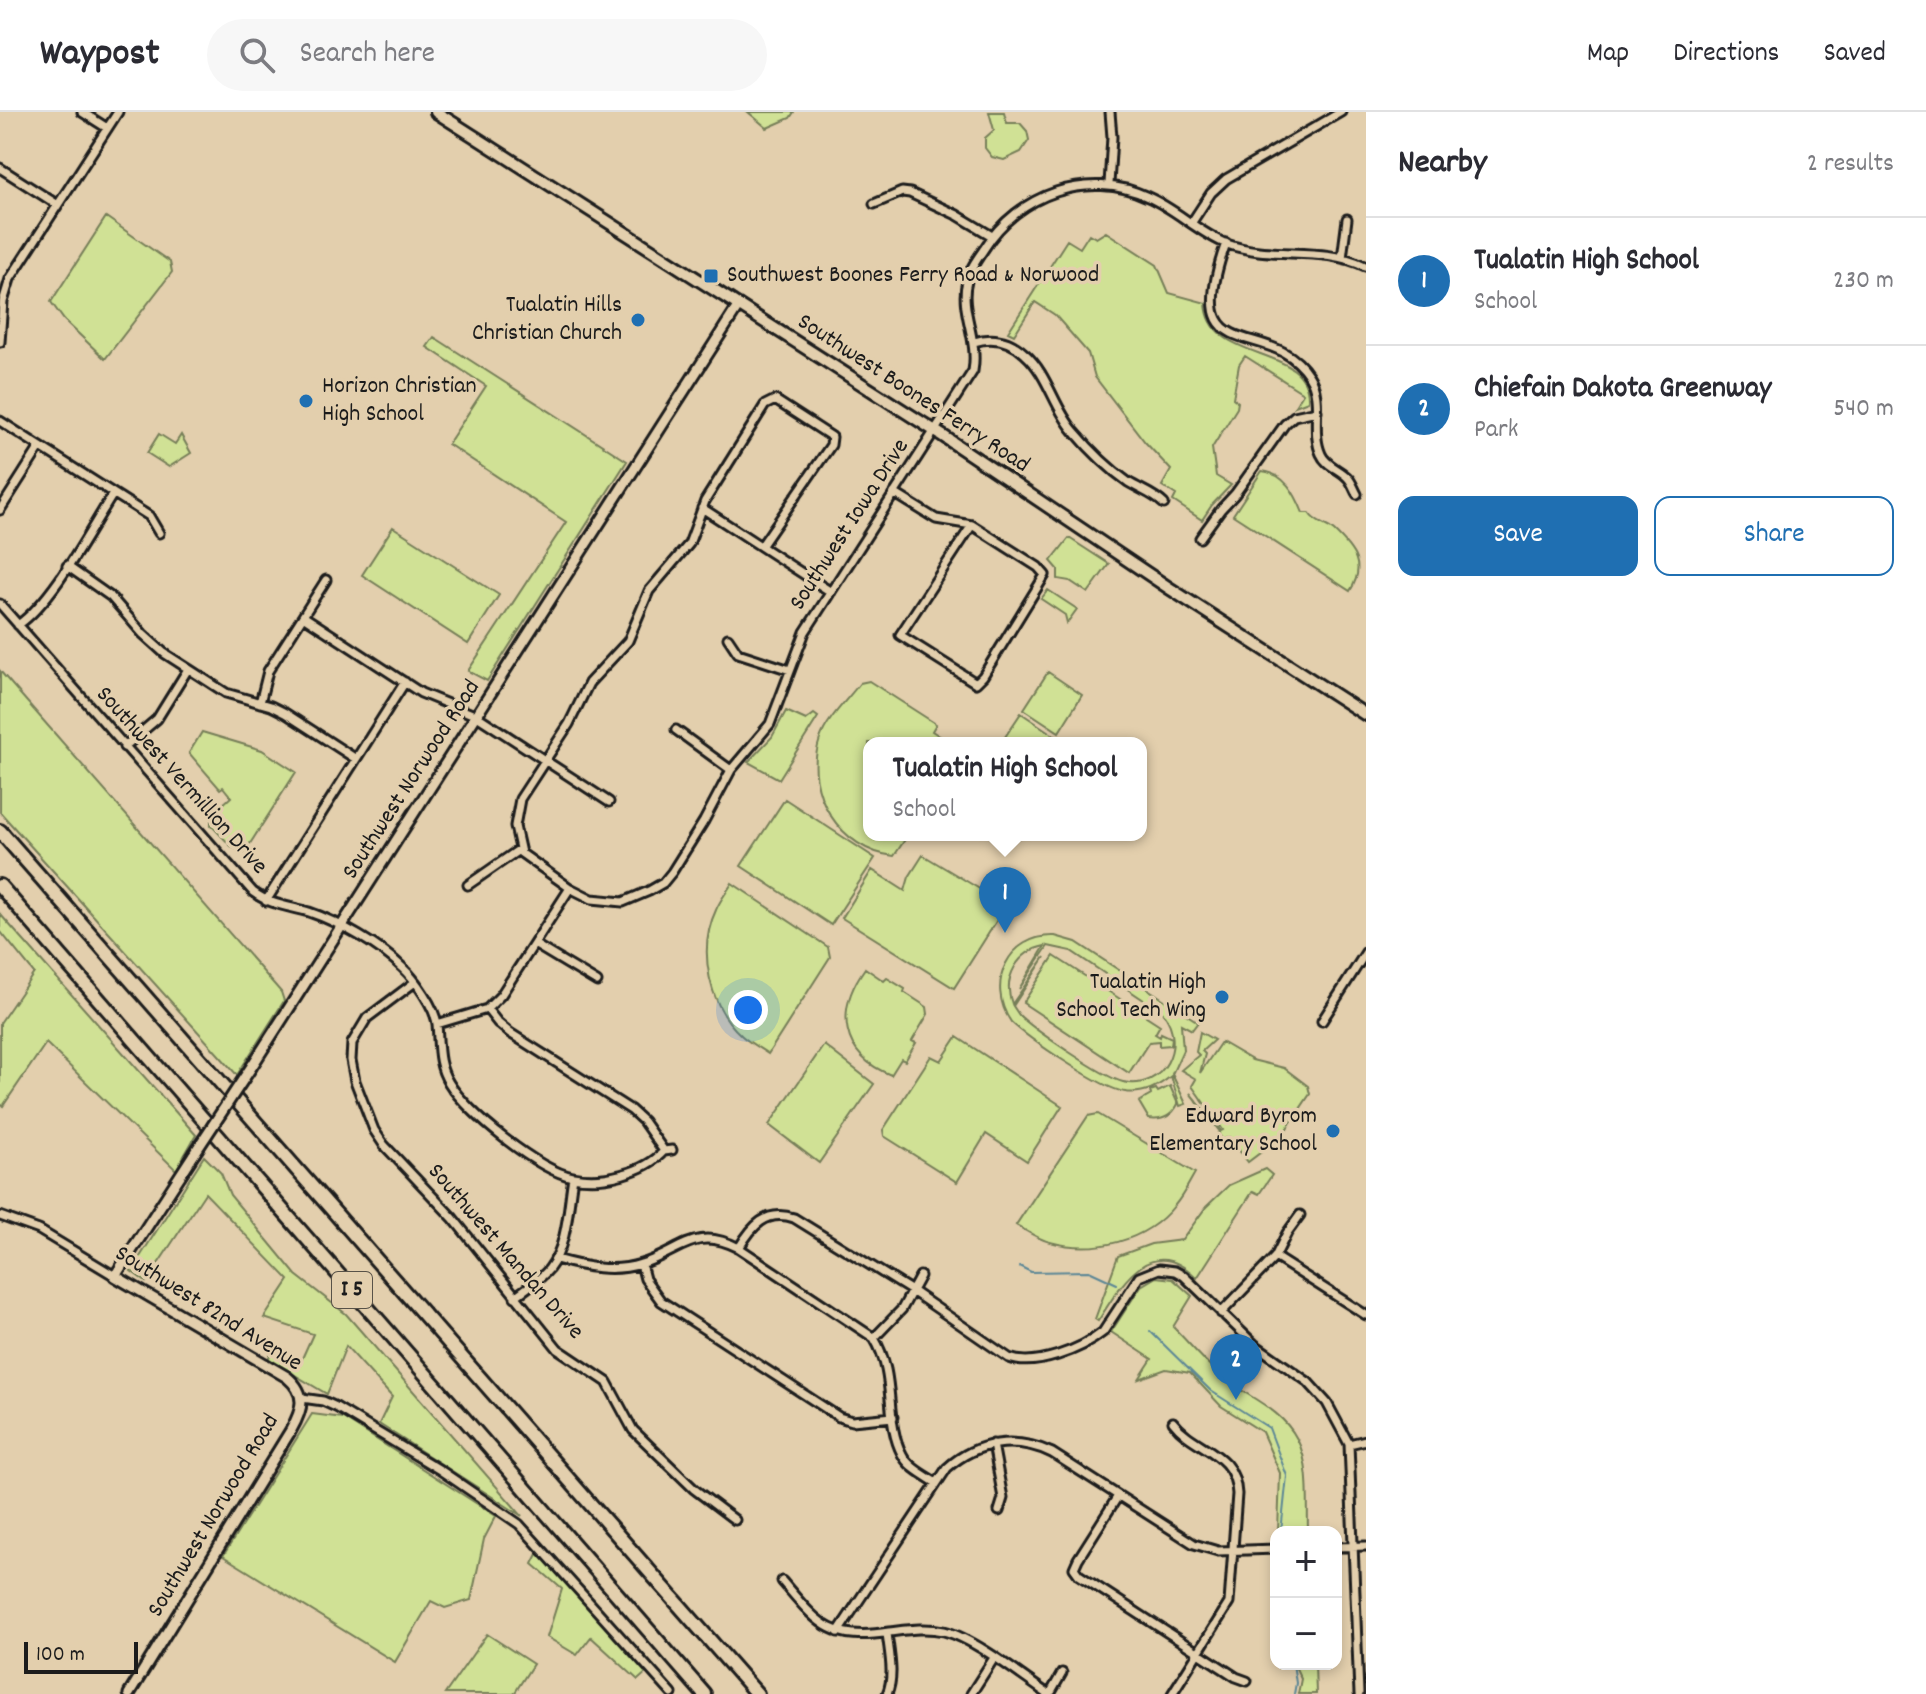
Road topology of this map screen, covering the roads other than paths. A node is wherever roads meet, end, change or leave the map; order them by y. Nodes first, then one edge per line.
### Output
1 (82, 112) edge
2 (118, 112) edge
3 (436, 112) edge
4 (1110, 112) edge
5 (1341, 112) edge
6 (107, 128) junction
7 (0, 168) edge
8 (1109, 184) junction
9 (874, 204) dead end
10 (58, 205) junction
11 (1347, 219) dead end
12 (1192, 222) junction
13 (992, 236) junction
14 (1226, 243) junction
15 (1342, 258) junction
16 (1365, 266) edge
17 (4, 283) edge
18 (739, 305) junction
19 (0, 342) edge
20 (974, 342) junction
21 (1317, 411) junction
22 (0, 421) edge
23 (934, 431) junction
24 (40, 447) junction
25 (894, 493) junction
26 (113, 494) junction
27 (1357, 494) dead end
28 (1164, 504) dead end
29 (702, 508) junction
30 (0, 510) edge
31 (972, 525) junction
32 (159, 533) dead end
33 (1200, 538) dead end
34 (762, 545) junction
35 (67, 566) junction
36 (326, 580) dead end
37 (831, 592) junction
38 (0, 604) edge
39 (303, 616) junction
40 (18, 625) junction
41 (728, 638) dead end
42 (188, 669) junction
43 (790, 670) junction
44 (405, 682) junction
45 (260, 703) junction
46 (1366, 715) edge
47 (477, 716) junction
48 (676, 730) dead end
49 (124, 747) junction
50 (356, 759) junction
51 (546, 760) junction
52 (731, 770) junction
53 (609, 802) dead end
54 (0, 831) edge
55 (520, 849) junction
56 (468, 885) dead end
57 (0, 886) edge
58 (570, 888) junction
59 (266, 901) junction
60 (341, 926) junction
61 (534, 944) junction
62 (1366, 952) edge
63 (415, 982) junction
64 (597, 982) dead end
65 (487, 1009) junction
66 (1322, 1021) dead end
67 (437, 1024) junction
68 (573, 1177) junction
69 (1300, 1215) dead end
70 (0, 1216) edge
71 (739, 1248) junction
72 (1275, 1257) junction
73 (556, 1259) junction
74 (641, 1264) junction
75 (115, 1276) junction
76 (920, 1276) dead end
77 (912, 1291) junction
78 (515, 1297) junction
79 (1221, 1313) junction
80 (1366, 1315) edge
81 (874, 1338) junction
82 (302, 1398) junction
83 (893, 1417) junction
84 (1173, 1422) dead end
85 (1366, 1440) edge
86 (993, 1444) junction
87 (1349, 1444) junction
88 (935, 1482) junction
89 (1118, 1496) junction
90 (999, 1511) dead end
91 (735, 1520) dead end
92 (1353, 1546) junction
93 (1366, 1546) edge
94 (1342, 1547) edge
95 (1270, 1549) edge
96 (1233, 1551) junction
97 (782, 1581) dead end
98 (838, 1632) junction
99 (887, 1633) junction
100 (1199, 1653) junction
101 (994, 1658) junction
102 (1062, 1673) dead end
103 (1247, 1681) dead end
104 (1361, 1693) edge
105 (129, 1694) edge
106 (672, 1694) edge
107 (704, 1694) edge
108 (757, 1694) edge
109 (887, 1694) edge
110 (971, 1694) edge
111 (1049, 1694) edge
112 (1172, 1694) edge

1 - 6 street
2 - 6 street
3 - 18 main road, Southwest Boones Ferry Road
4 - 8 street
5 - 12 street
6 - 10 street
7 - 10 street
8 - 12 street, Southwest Iowa Drive
8 - 13 street, Southwest Iowa Drive
9 - 13 street
10 - 17 street
11 - 15 street
12 - 14 street, Southwest Iowa Drive
13 - 20 street, Southwest Iowa Drive
14 - 15 street, Southwest Iowa Drive
14 - 21 street
15 - 16 street, Southwest Iowa Drive
17 - 19 street
18 - 23 main road, Southwest Boones Ferry Road
18 - 47 street, Southwest Norwood Road
20 - 23 street, Southwest Iowa Drive
20 - 28 street
21 - 27 street
21 - 33 street
22 - 24 street
23 - 25 street, Southwest Iowa Drive
23 - 46 main road, Southwest Boones Ferry Road
24 - 26 street
24 - 30 street
25 - 31 street
25 - 37 street, Southwest Iowa Drive
26 - 32 street
26 - 35 street
29 - 34 street
29 - 34 street
29 - 51 street
31 - 31 street
34 - 37 street
35 - 40 street
35 - 42 street
36 - 39 street
37 - 43 street, Southwest Iowa Drive
38 - 40 street, Southwest Vermillion Drive
39 - 44 street
39 - 45 street
40 - 49 street, Southwest Vermillion Drive
41 - 43 street
42 - 45 street
42 - 49 street
43 - 52 street, Southwest Iowa Drive
44 - 47 street
44 - 50 street
45 - 50 street
47 - 51 street
47 - 60 street, Southwest Norwood Road
48 - 52 street
49 - 59 street, Southwest Vermillion Drive
50 - 59 street
51 - 53 street
51 - 55 street
52 - 58 street, Southwest Iowa Drive
54 - 108 highway, I 5
55 - 56 street
55 - 58 street, Southwest Iowa Drive
57 - 107 highway, I 5
58 - 61 street
59 - 60 street, Southwest Vermillion Drive
60 - 63 street, Southwest Vermillion Drive
60 - 75 street, Southwest Norwood Road, bridge
61 - 64 street
61 - 65 street
62 - 66 street
63 - 67 street, Southwest Vermillion Drive
63 - 78 street, Southwest Mandan Drive
65 - 67 street
65 - 68 street, Southwest Vermillion Drive
67 - 68 street, Southwest Vermillion Drive
68 - 73 street
69 - 72 street
70 - 75 street, Southwest 82nd Avenue
71 - 74 street
71 - 77 street
71 - 81 street
72 - 79 street
72 - 80 street
73 - 74 street
73 - 78 street
74 - 83 street
75 - 82 street, Southwest 82nd Avenue
76 - 77 street
77 - 79 street
77 - 81 street
78 - 91 street, Southwest Mandan Drive
79 - 87 street
81 - 83 street
82 - 105 street, Southwest Norwood Road
82 - 106 street, Southwest 82nd Avenue
83 - 88 street
84 - 96 street
85 - 87 street
86 - 88 street
86 - 89 street
86 - 90 street
87 - 92 street
88 - 98 street
89 - 96 street
89 - 100 street
92 - 93 street
92 - 94 street
92 - 104 street
95 - 96 street
96 - 100 street
97 - 98 street
98 - 99 street
99 - 101 street
99 - 109 street
100 - 103 street
100 - 112 street
101 - 110 street
101 - 111 street
102 - 111 street

